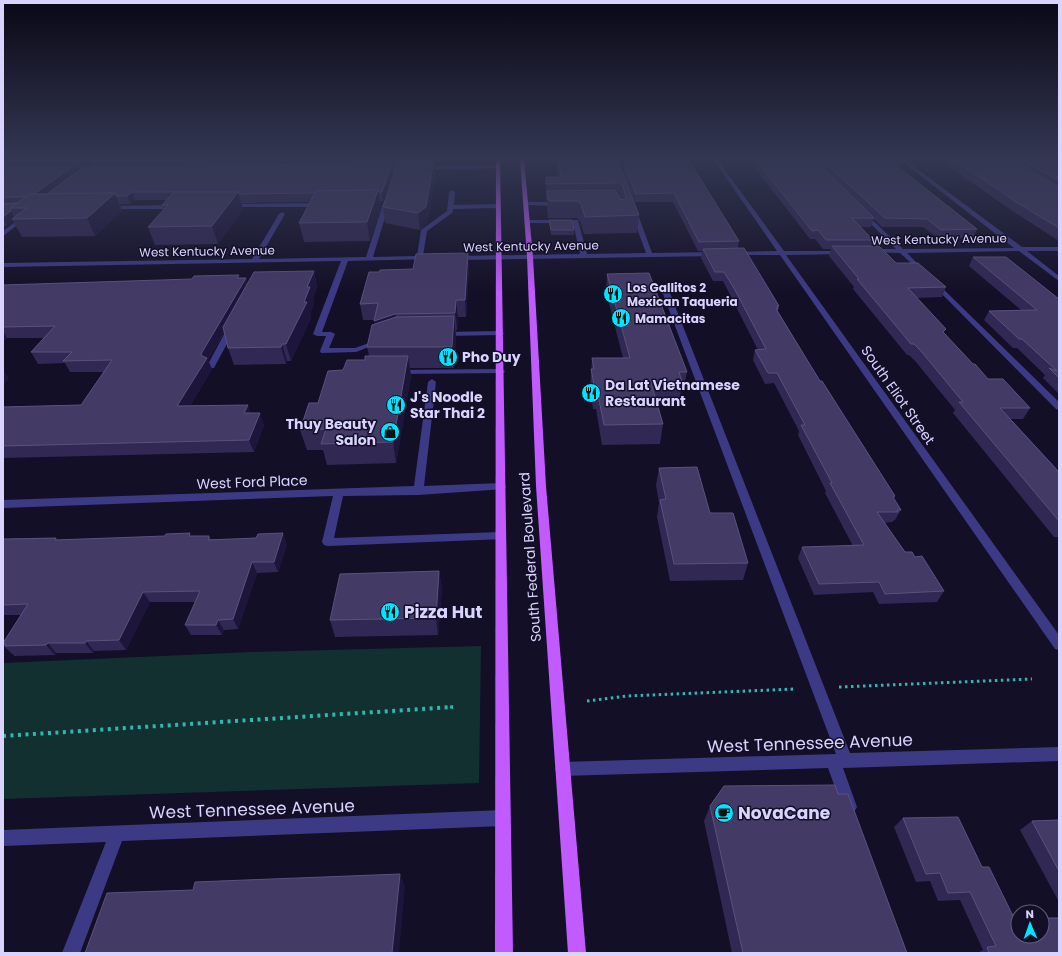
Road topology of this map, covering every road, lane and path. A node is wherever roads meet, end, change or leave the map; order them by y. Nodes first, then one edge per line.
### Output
1 (631, 203) edge
2 (386, 204) joint
3 (451, 204) edge
4 (526, 204) joint
5 (570, 204) edge
6 (747, 204) edge
7 (960, 204) edge
8 (331, 205) edge
9 (379, 205) edge
10 (220, 206) edge
11 (498, 206) joint
12 (180, 207) edge
13 (451, 207) junction
14 (100, 208) edge
15 (858, 208) edge
16 (31, 213) edge
17 (282, 214) dead end
18 (527, 222) junction
19 (3, 234) edge
20 (1059, 248) edge
21 (1020, 249) junction
22 (901, 251) junction
23 (854, 252) edge
24 (862, 252) edge
25 (782, 253) junction
26 (720, 254) edge
27 (728, 254) edge
28 (650, 255) junction
29 (584, 256) junction
30 (500, 257) junction
31 (530, 257) junction
32 (420, 258) junction
33 (435, 258) edge
34 (450, 258) edge
35 (369, 259) junction
36 (345, 260) junction
37 (254, 261) junction
38 (3, 265) edge
39 (638, 275) edge
40 (1059, 279) edge
41 (236, 320) edge
42 (500, 333) junction
43 (435, 334) edge
44 (384, 339) edge
45 (211, 366) dead end
46 (501, 371) junction
47 (391, 372) edge
48 (432, 382) dead end
49 (1059, 407) edge
50 (501, 487) junction
51 (418, 491) junction
52 (339, 493) junction
53 (3, 504) edge
54 (502, 536) junction
55 (1059, 646) edge
56 (453, 707) dead end
57 (3, 736) edge
58 (1059, 754) edge
59 (839, 761) junction
60 (562, 769) junction
61 (503, 818) junction
62 (854, 820) edge
63 (117, 834) junction
64 (3, 838) edge
65 (71, 953) edge
66 (504, 953) edge
67 (577, 953) edge

1 - 28 street
2 - 9 street
2 - 35 street
3 - 13 street
4 - 5 street
4 - 18 main road, South Federal Boulevard
6 - 25 street, South Eliot Street
7 - 21 street
8 - 10 street
11 - 13 street
11 - 30 main road, South Federal Boulevard
12 - 14 street
13 - 32 street
15 - 22 street
16 - 19 street
17 - 37 street
18 - 29 street
18 - 31 main road, South Federal Boulevard
20 - 21 street, West Kentucky Avenue
21 - 22 street, West Kentucky Avenue
21 - 40 street
22 - 24 street, West Kentucky Avenue
22 - 49 street
23 - 25 street, West Kentucky Avenue
25 - 27 street, West Kentucky Avenue
25 - 55 street, South Eliot Street
26 - 28 street, West Kentucky Avenue
28 - 29 street, West Kentucky Avenue
29 - 31 street, West Kentucky Avenue
30 - 31 street, West Kentucky Avenue
30 - 34 street, West Kentucky Avenue
30 - 42 main road, South Federal Boulevard
31 - 60 main road, South Federal Boulevard
32 - 33 street, West Kentucky Avenue
32 - 35 street, West Kentucky Avenue
35 - 36 street, West Kentucky Avenue
36 - 37 street, West Kentucky Avenue
36 - 44 street
37 - 38 street, West Kentucky Avenue
39 - 59 street
41 - 45 street
42 - 43 street
42 - 46 main road, South Federal Boulevard
46 - 47 street
46 - 50 main road, South Federal Boulevard
48 - 51 street
50 - 51 street, West Ford Place
50 - 54 main road, South Federal Boulevard
51 - 52 street, West Ford Place
52 - 53 street, West Ford Place
52 - 54 street
54 - 61 main road, South Federal Boulevard
56 - 57 path
58 - 59 street, West Tennessee Avenue
59 - 60 street, West Tennessee Avenue
59 - 62 street
60 - 67 main road, South Federal Boulevard
61 - 63 street, West Tennessee Avenue
61 - 66 main road, South Federal Boulevard
63 - 64 street, West Tennessee Avenue
63 - 65 street

